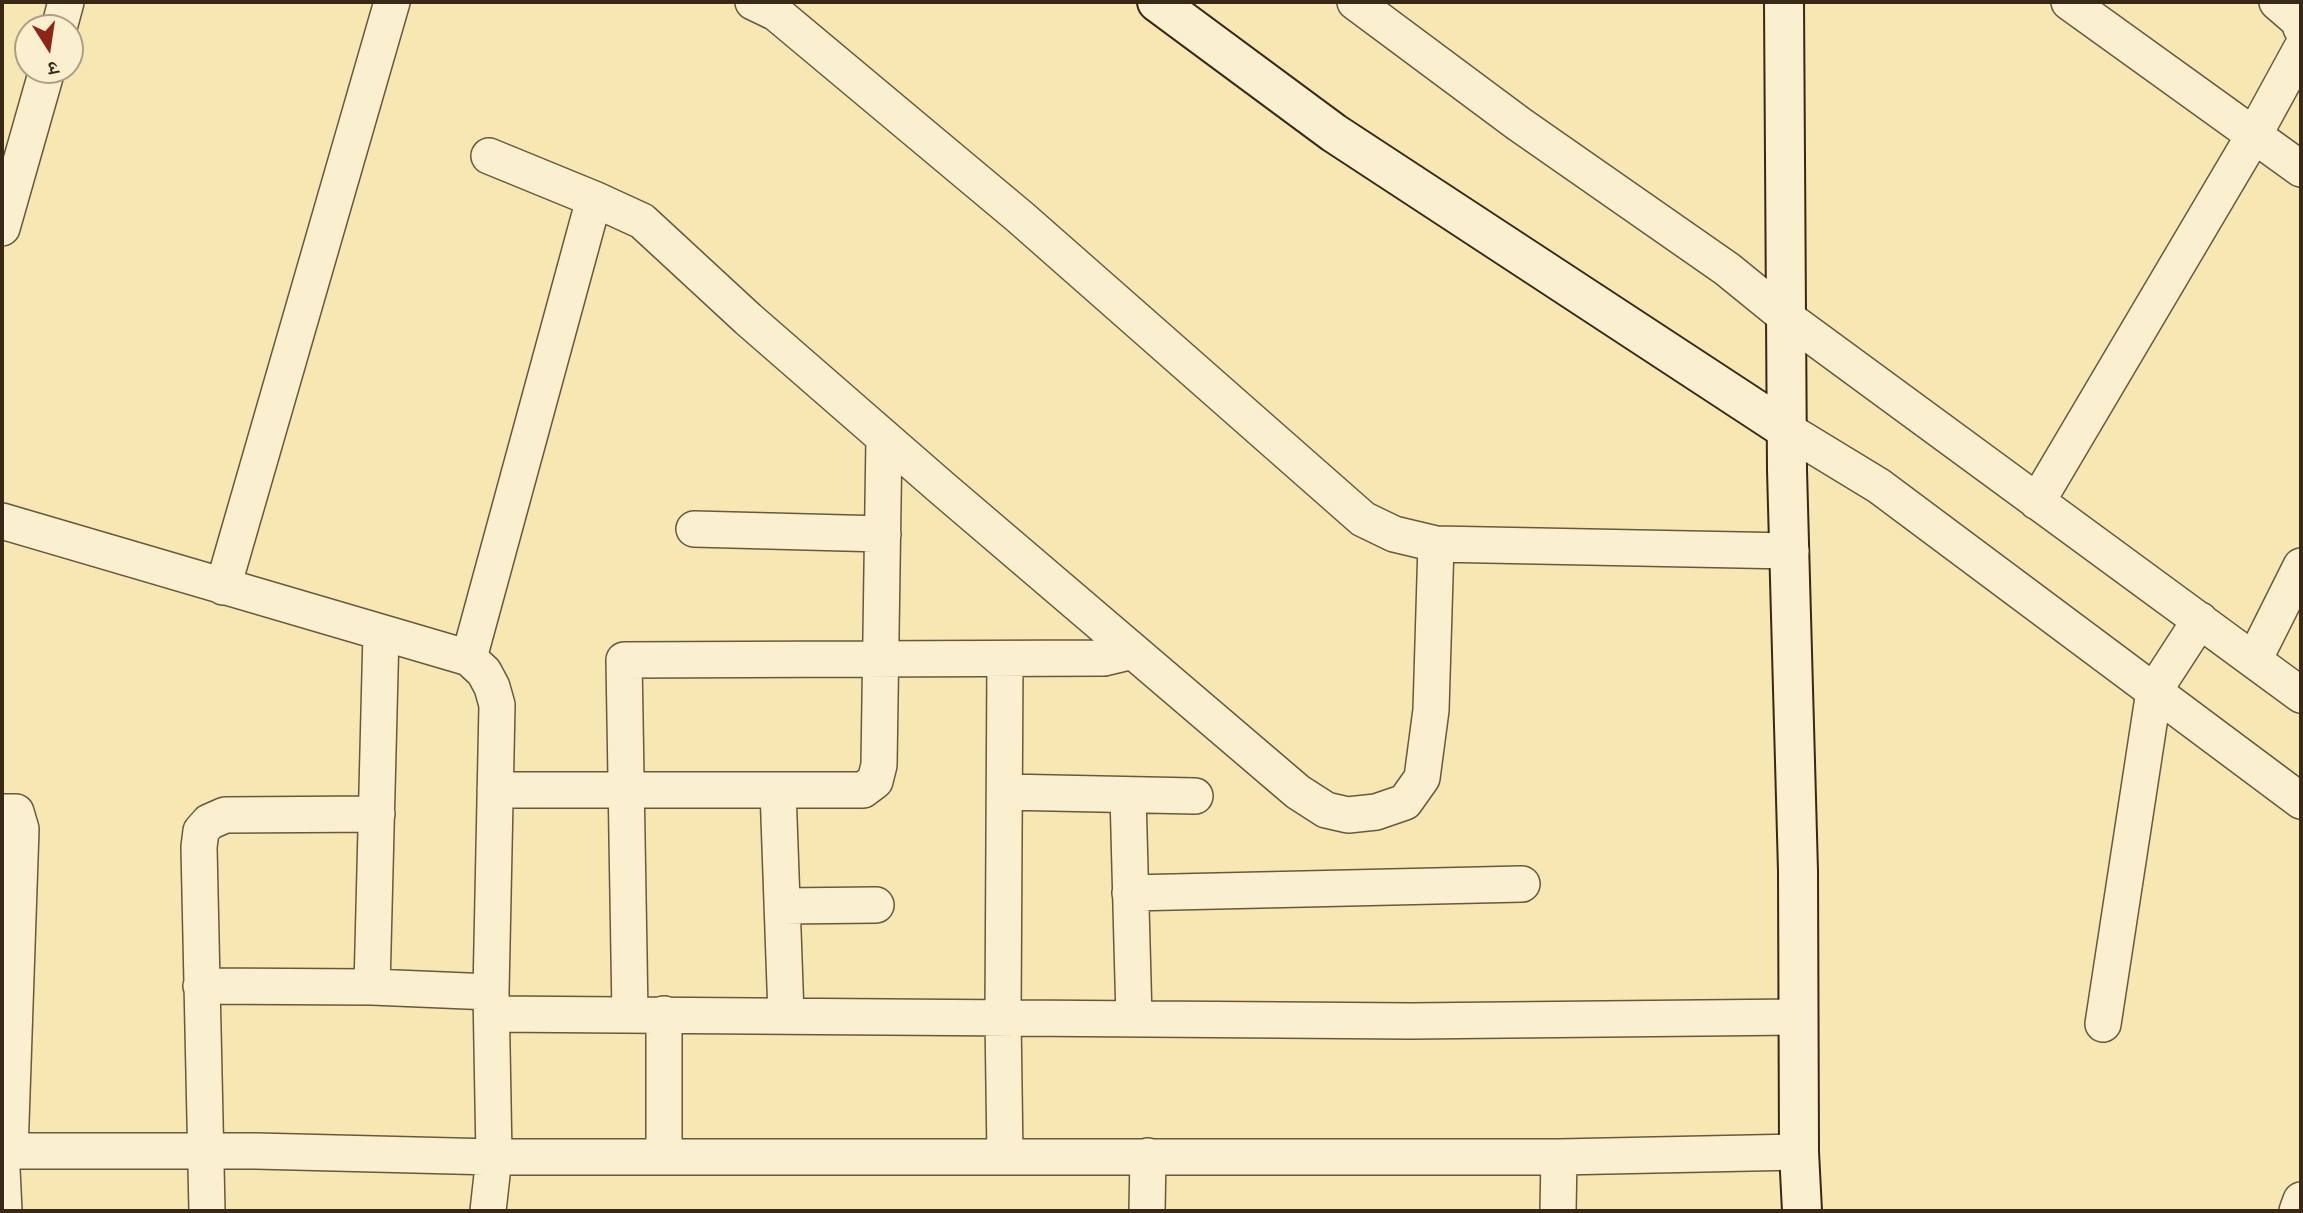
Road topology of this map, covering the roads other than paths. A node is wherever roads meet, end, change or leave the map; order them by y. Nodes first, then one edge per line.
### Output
1 (392, 2) edge
2 (753, 2) edge
3 (1157, 2) edge
4 (1355, 2) edge
5 (1784, 2) edge
6 (2069, 2) edge
7 (2277, 2) edge
8 (2301, 28) edge
9 (2301, 49) edge
10 (43, 84) edge
11 (2254, 135) junction
12 (489, 156) dead end
13 (2301, 169) edge
14 (594, 199) junction
15 (2, 228) edge
16 (1786, 317) junction
17 (1787, 430) junction
18 (884, 438) junction
19 (2037, 502) junction
20 (2, 521) edge
21 (694, 529) dead end
22 (883, 534) junction
23 (1436, 544) junction
24 (1791, 551) junction
25 (2301, 566) edge
26 (223, 587) junction
27 (2200, 620) junction
28 (382, 633) junction
29 (1133, 651) junction
30 (469, 658) junction
31 (881, 659) junction
32 (1005, 659) junction
33 (2254, 660) junction
34 (2154, 691) junction
35 (2301, 695) edge
36 (626, 789) junction
37 (495, 790) junction
38 (778, 790) junction
39 (1004, 792) junction
40 (1128, 795) junction
41 (1195, 796) dead end
42 (2301, 801) edge
43 (2, 812) edge
44 (377, 814) junction
45 (1522, 884) dead end
46 (1130, 893) junction
47 (876, 905) dead end
48 (782, 906) junction
49 (9, 968) edge
50 (201, 986) junction
51 (372, 987) junction
52 (491, 1003) junction
53 (630, 1014) junction
54 (664, 1014) junction
55 (786, 1015) junction
56 (1003, 1017) junction
57 (1798, 1017) junction
58 (1135, 1018) junction
59 (2103, 1024) dead end
60 (204, 1151) junction
61 (1799, 1152) junction
62 (1148, 1156) junction
63 (4, 1157) edge
64 (494, 1157) junction
65 (664, 1157) junction
66 (1005, 1157) junction
67 (1559, 1157) junction
68 (2301, 1200) edge
69 (4, 1211) edge
70 (206, 1211) edge
71 (488, 1211) edge
72 (1147, 1211) edge
73 (1559, 1211) edge
74 (1802, 1211) edge
75 (2297, 1211) edge

1 - 26 street
2 - 23 street
3 - 17 street
4 - 16 street
5 - 16 street
6 - 11 street
7 - 8 street
9 - 11 street
10 - 15 street
11 - 13 street
11 - 19 street
12 - 14 street
14 - 18 street
14 - 30 street
16 - 17 street
16 - 19 street
17 - 24 street
17 - 34 street
18 - 22 street
18 - 29 street
19 - 27 street
20 - 26 street
21 - 22 street
22 - 31 street
23 - 24 street
23 - 29 street
24 - 57 street
25 - 33 street
26 - 28 street
27 - 33 street
27 - 34 street
28 - 30 street
28 - 44 street
29 - 32 street
30 - 37 street
31 - 32 street
31 - 36 street
31 - 38 street
32 - 39 street
33 - 35 street
34 - 42 street
34 - 59 street
36 - 37 street
36 - 38 street
36 - 53 street
37 - 52 street
38 - 48 street
39 - 40 street
39 - 56 street
40 - 41 street
40 - 46 street
43 - 49 street
44 - 50 street
44 - 51 street
45 - 46 street
46 - 58 street
47 - 48 street
48 - 55 street
49 - 63 street
50 - 51 street
50 - 60 street
51 - 52 street
52 - 53 street
52 - 64 street
53 - 54 street
54 - 55 street
54 - 65 street
55 - 56 street
56 - 58 street
56 - 66 street
57 - 58 street
57 - 61 street
60 - 63 street
60 - 64 street
60 - 70 street
61 - 67 street
61 - 74 street
62 - 66 street
62 - 67 street
62 - 72 street
63 - 69 street
64 - 65 street
64 - 71 street
65 - 66 street
67 - 73 street
68 - 75 street

